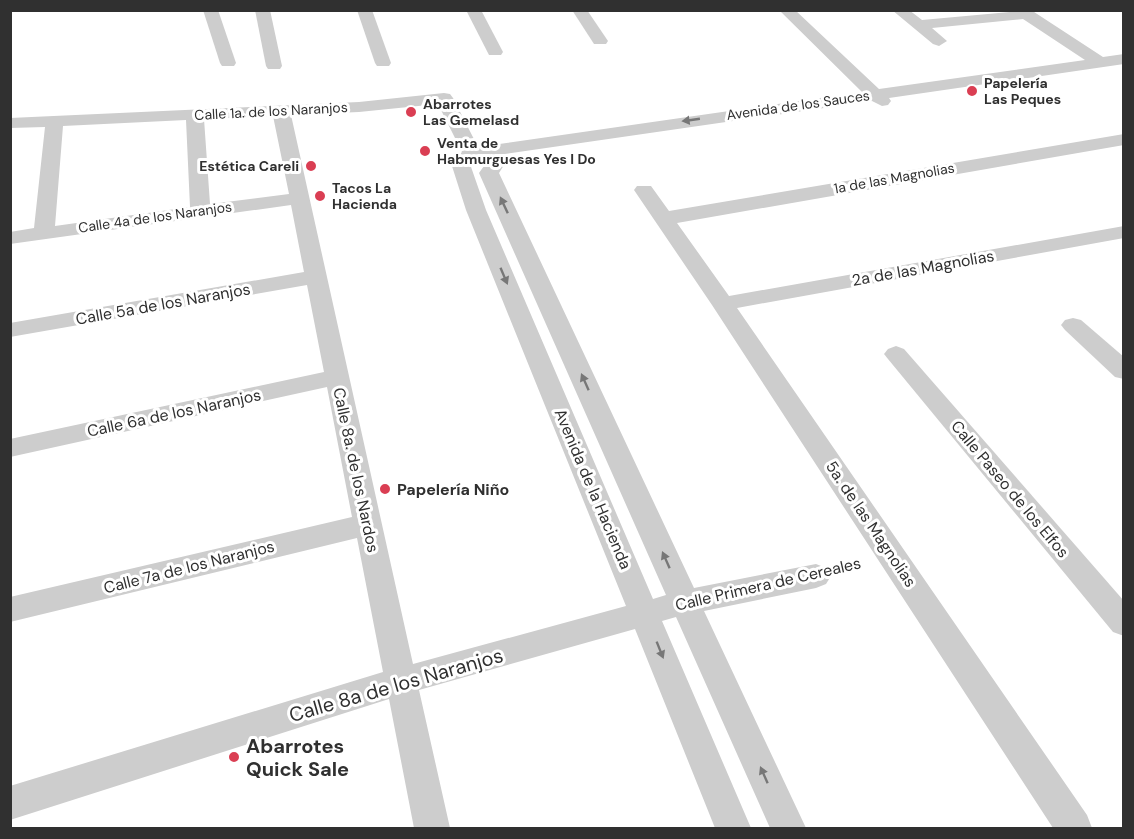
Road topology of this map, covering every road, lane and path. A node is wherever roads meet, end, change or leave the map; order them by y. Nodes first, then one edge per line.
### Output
1 (210, 10) edge
2 (262, 10) edge
3 (364, 10) edge
4 (473, 10) edge
5 (579, 10) edge
6 (786, 10) edge
7 (899, 10) edge
8 (1023, 12) edge
9 (919, 26) junction
10 (600, 41) dead end
11 (939, 41) dead end
12 (495, 52) dead end
13 (1124, 59) edge
14 (1099, 62) junction
15 (228, 63) dead end
16 (383, 63) dead end
17 (274, 66) dead end
18 (1124, 70) edge
19 (881, 99) junction
20 (281, 111) junction
21 (195, 115) junction
22 (55, 121) junction
23 (10, 123) edge
24 (1124, 139) edge
25 (484, 159) junction
26 (644, 190) dead end
27 (299, 198) junction
28 (200, 210) junction
29 (667, 221) junction
30 (44, 232) junction
31 (1124, 232) edge
32 (10, 238) edge
33 (316, 277) junction
34 (723, 304) junction
35 (1074, 325) dead end
36 (10, 330) edge
37 (896, 354) dead end
38 (1124, 371) edge
39 (337, 377) junction
40 (10, 448) edge
41 (368, 524) junction
42 (892, 554) junction
43 (816, 576) joint
44 (686, 602) junction
45 (10, 610) edge
46 (645, 614) junction
47 (1124, 623) edge
48 (401, 681) junction
49 (10, 803) edge
50 (432, 828) edge
51 (733, 828) edge
52 (788, 828) edge
53 (1074, 828) edge

1 - 15 street
2 - 17 street
3 - 16 street
4 - 12 street
5 - 10 street
6 - 19 street
7 - 9 street
8 - 9 street
8 - 14 street
9 - 11 street
13 - 14 street, Avenida de los Sauces
14 - 19 street, Avenida de los Sauces
18 - 19 street, Avenida de los Sauces
19 - 25 street, Avenida de los Sauces
19 -> 25 street, Avenida de los Sauces
20 - 21 street, Calle 1a. de los Naranjos
20 - 25 street, Calle 1a. de los Naranjos
20 - 27 street, Calle 8a. de los Nardos
21 - 22 street, Calle 1a. de los Naranjos
21 - 28 street
22 - 23 street, Calle 1a. de los Naranjos
22 - 30 street
24 - 29 street, 1a de las Magnolias
44 -> 25 street
25 -> 46 street, Avenida de la Hacienda
26 - 29 street, 5a. de las Magnolias
27 - 28 street, Calle 4a de los Naranjos
27 - 33 street, Calle 8a. de los Nardos
28 - 30 street, Calle 4a de los Naranjos
29 - 34 street, 5a. de las Magnolias
30 - 32 street, Calle 4a de los Naranjos
31 - 34 street, 2a de las Magnolias
33 - 36 street, Calle 5a de los Naranjos
33 - 39 street, Calle 8a. de los Nardos
34 - 42 street, 5a. de las Magnolias
35 - 38 street
37 - 47 street, Calle Paseo de los Elfos
39 - 40 street, Calle 6a de los Naranjos
39 - 41 street, Calle 8a. de los Nardos
41 - 45 street, Calle 7a de los Naranjos
41 - 48 street, Calle 8a. de los Nardos
42 - 43 path, Calle Primera de Cereales
42 - 53 street, 5a. de las Magnolias
43 - 44 street, Calle Primera de Cereales
44 - 46 street, Calle Primera de Cereales
52 -> 44 street
46 - 48 street, Calle 8a de los Naranjos
46 -> 51 street, Avenida de la Hacienda
48 - 49 street, Calle 8a de los Naranjos
48 - 50 street, Calle 8a. de los Nardos

